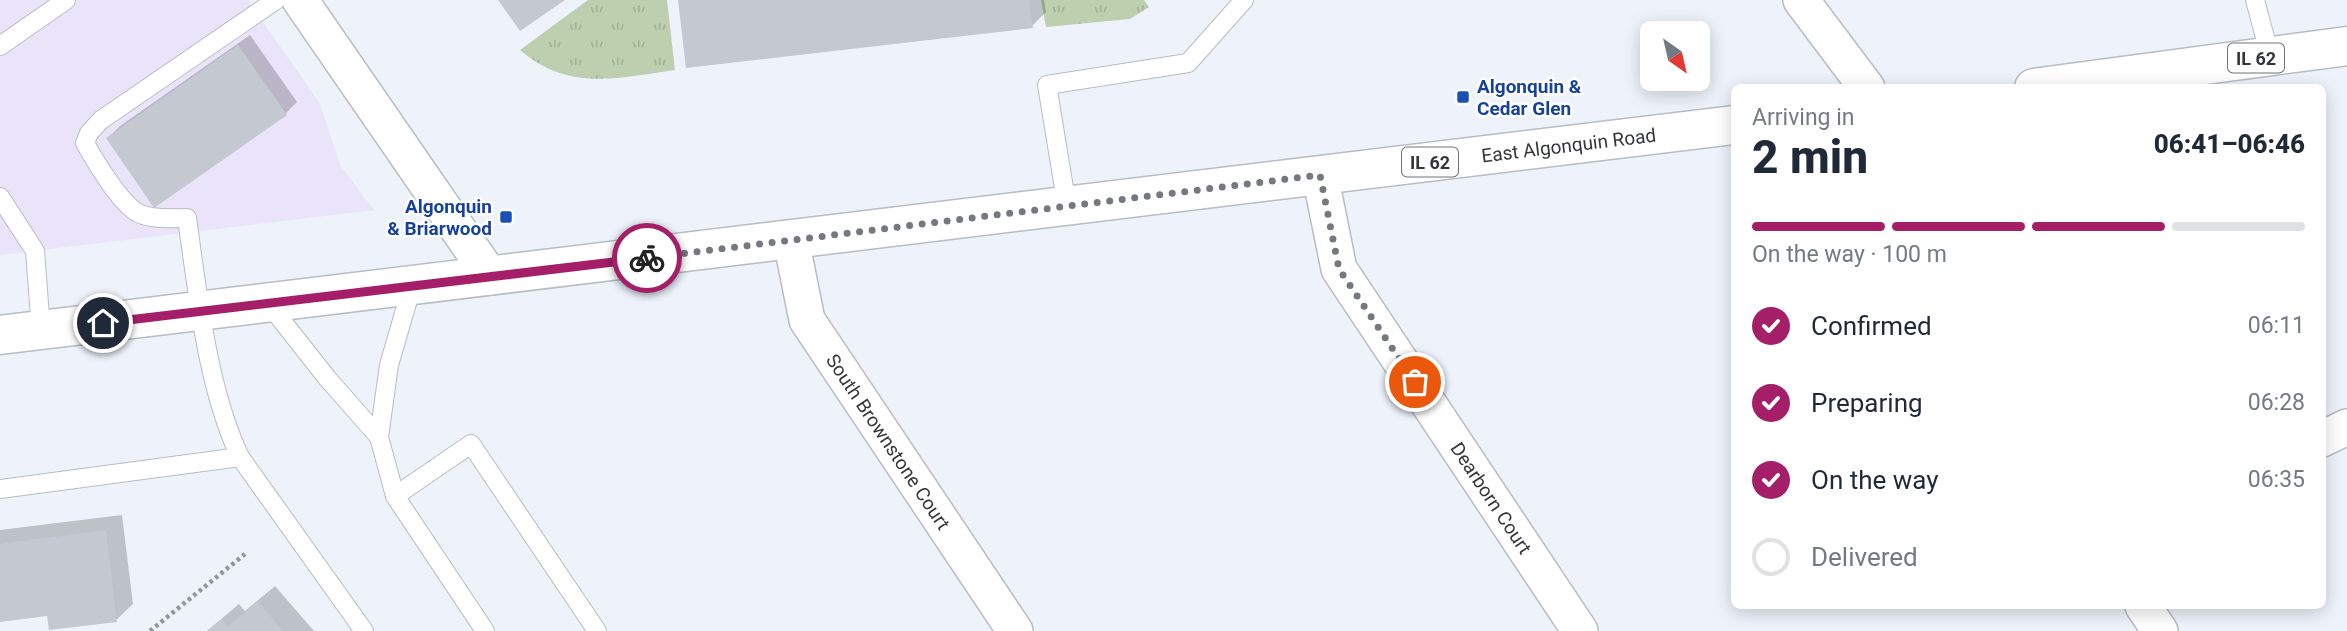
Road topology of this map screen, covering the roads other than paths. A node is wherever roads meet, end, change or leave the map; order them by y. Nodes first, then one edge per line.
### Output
1 (66, 0) edge
2 (276, 0) edge
3 (300, 0) edge
4 (1244, 0) edge
5 (1801, 0) edge
6 (2255, 0) edge
7 (0, 46) edge
8 (2347, 46) edge
9 (2270, 56) junction
10 (1864, 84) edge
11 (2064, 84) edge
12 (1731, 125) edge
13 (1320, 175) junction
14 (0, 197) edge
15 (1067, 206) junction
16 (792, 240) junction
17 (491, 277) junction
18 (412, 286) junction
19 (268, 303) junction
20 (201, 311) junction
21 (41, 330) junction
22 (0, 335) edge
23 (2347, 427) edge
24 (379, 437) junction
25 (2326, 437) edge
26 (240, 457) junction
27 (0, 489) edge
28 (395, 496) junction
29 (2145, 609) edge
30 (363, 631) edge
31 (485, 631) edge
32 (597, 631) edge
33 (1015, 631) edge
34 (1580, 631) edge
35 (2161, 631) edge

1 - 7 lane
2 - 20 lane
3 - 17 street
4 - 15 lane
5 - 10 street
6 - 9 lane
8 - 9 main road, IL 62
9 - 11 main road, IL 62
12 - 13 main road, East Algonquin Road / IL 62
13 - 15 main road, IL 62
13 - 34 street, Dearborn Court
14 - 21 lane
15 - 16 main road, IL 62
16 - 17 main road, IL 62
16 - 33 street, South Brownstone Court
17 - 18 main road, IL 62
18 - 19 main road, IL 62
18 - 24 lane
19 - 20 main road, IL 62
19 - 24 lane
20 - 21 main road, IL 62
20 - 26 lane
21 - 22 main road, IL 62
23 - 25 street
24 - 28 lane
26 - 27 lane
26 - 30 lane
28 - 31 lane
28 - 32 lane
29 - 35 street

